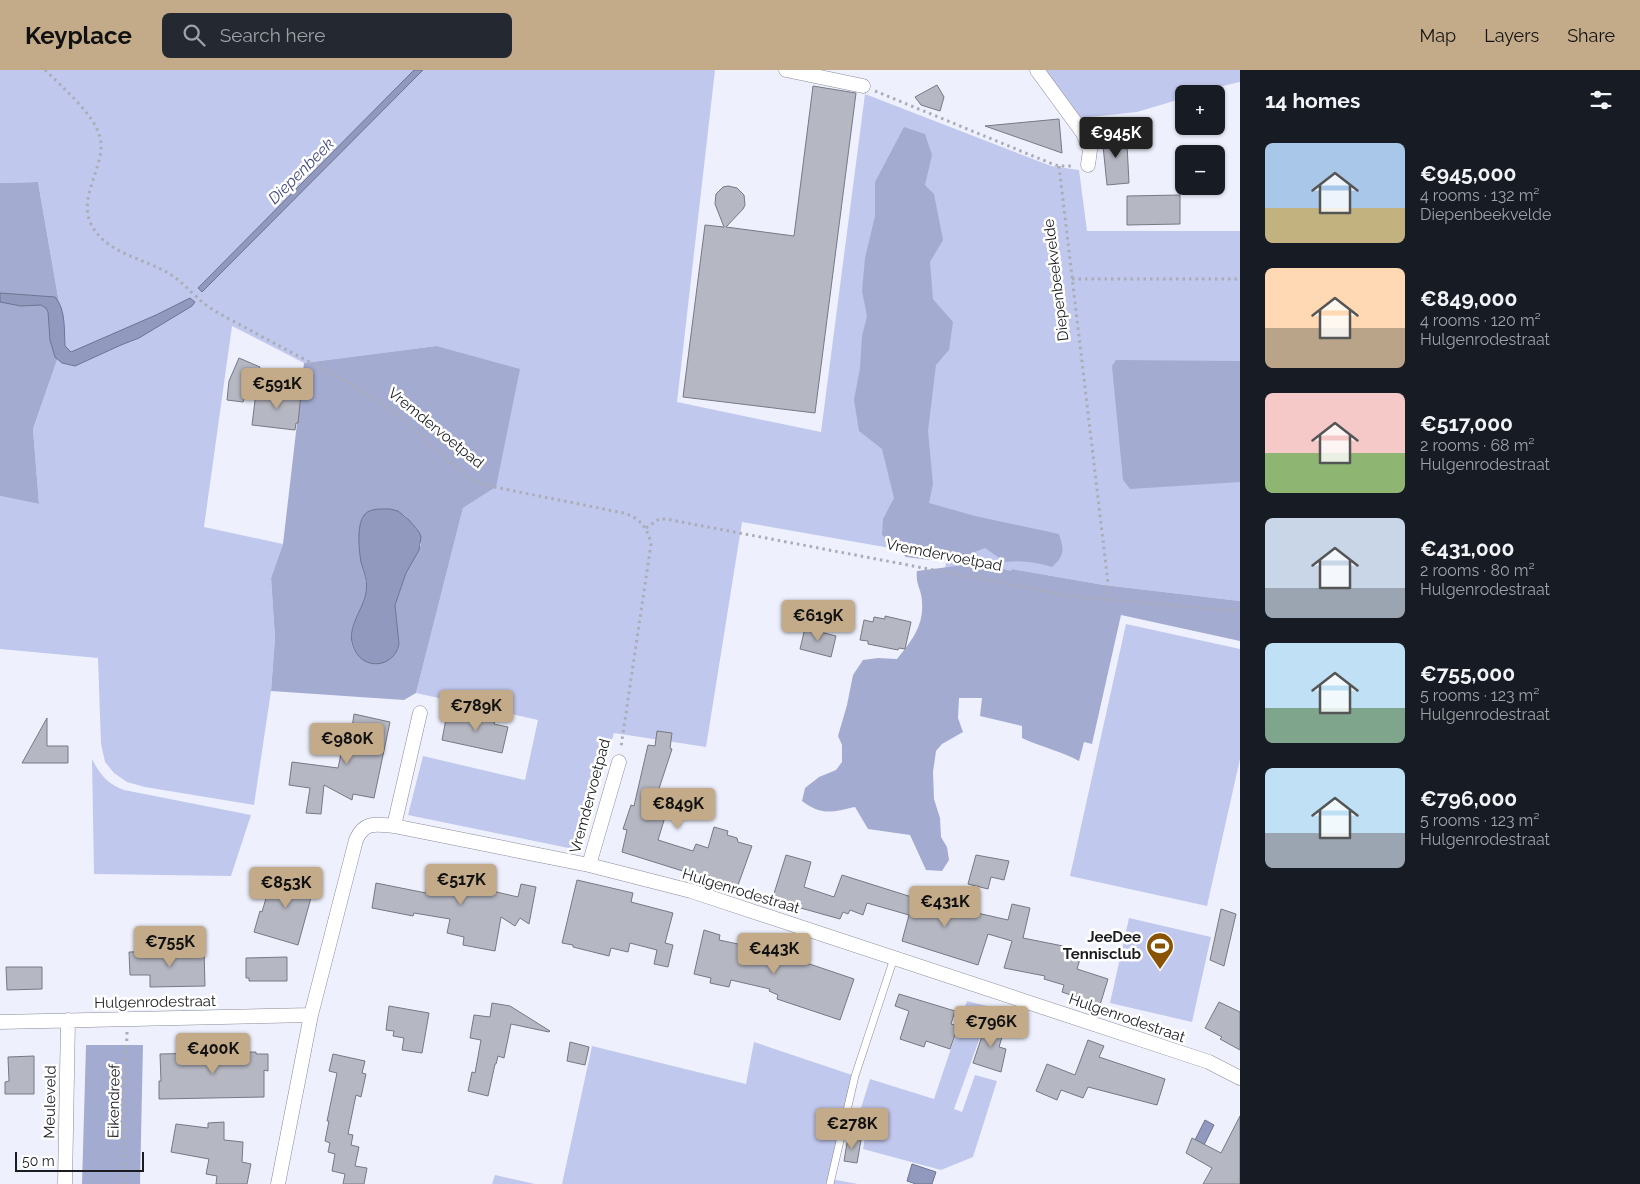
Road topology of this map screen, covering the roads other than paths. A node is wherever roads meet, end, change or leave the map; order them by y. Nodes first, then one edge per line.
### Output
1 (786, 70) edge
2 (1038, 70) edge
3 (863, 86) road end
4 (1088, 165) dead end
5 (420, 713) dead end
6 (619, 762) road end
7 (394, 826) junction
8 (589, 865) junction
9 (894, 958) junction
10 (311, 1015) junction
11 (68, 1020) junction
12 (0, 1022) edge
13 (1240, 1078) edge
14 (65, 1184) edge
15 (278, 1184) edge
16 (830, 1184) edge

1 - 3 street
2 - 4 street
5 - 7 street
6 - 8 street, Vremdervoetpad
7 - 8 street, Hulgenrodestraat
7 - 10 street, Hulgenrodestraat
8 - 9 street, Hulgenrodestraat
9 - 13 street, Hulgenrodestraat
9 - 16 lane
10 - 11 street, Hulgenrodestraat
10 - 15 street, Hulgenrodestraat
11 - 12 street, Hulgenrodestraat
11 - 14 street, Meuleveld

